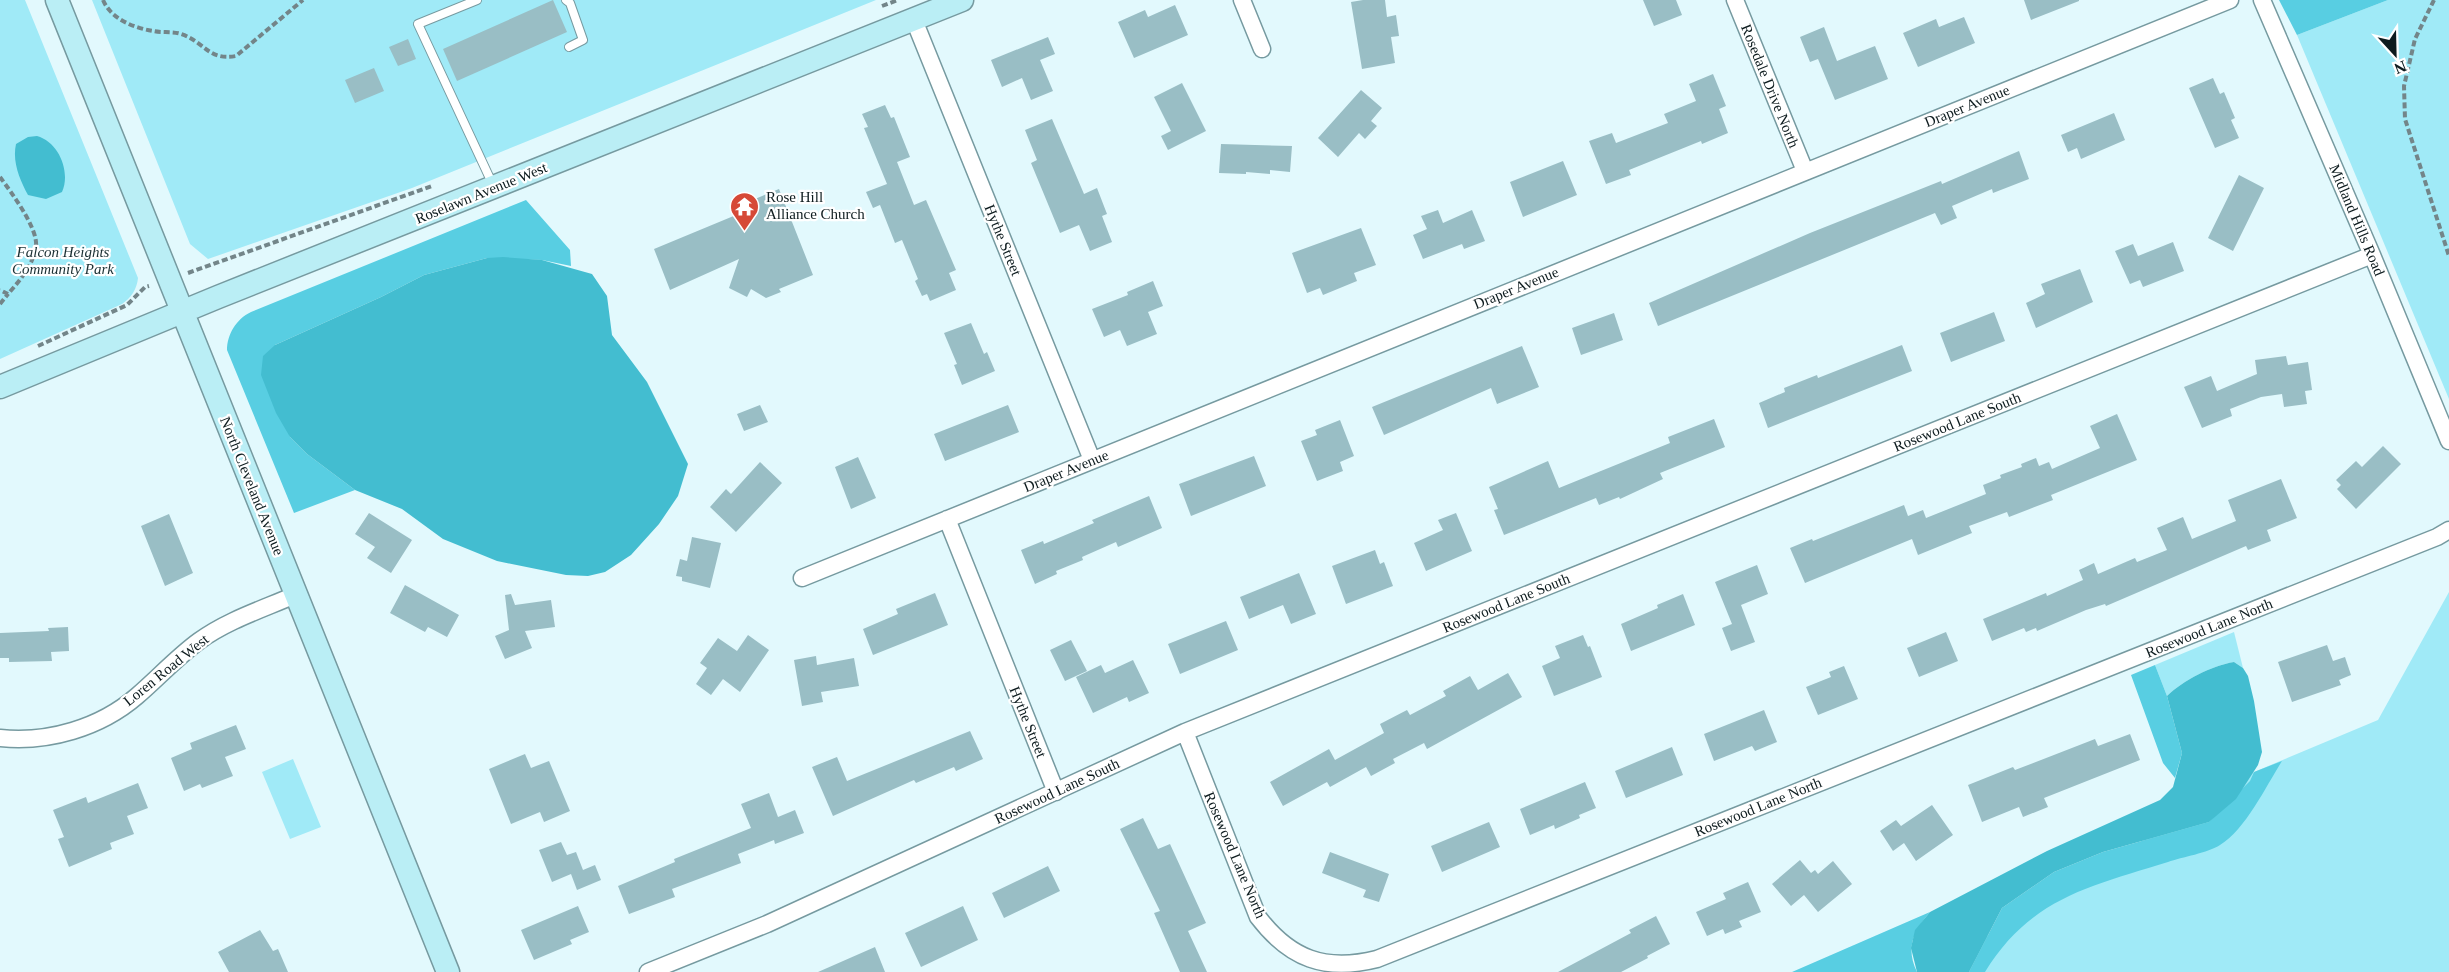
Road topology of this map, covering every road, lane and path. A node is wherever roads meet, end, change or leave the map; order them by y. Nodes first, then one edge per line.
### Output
1 (57, 0) edge
2 (103, 0) edge
3 (303, 0) edge
4 (477, 0) edge
5 (566, 0) edge
6 (898, 0) edge
7 (962, 0) edge
8 (1242, 0) edge
9 (1735, 0) edge
10 (2230, 0) edge
11 (2262, 0) edge
12 (2434, 0) edge
13 (876, 9) dead end
14 (914, 20) junction
15 (569, 46) dead end
16 (1262, 49) dead end
17 (1805, 171) junction
18 (0, 177) edge
19 (440, 183) dead end
20 (494, 188) junction
21 (2372, 255) junction
22 (2449, 256) edge
23 (169, 279) junction
24 (0, 290) edge
25 (8, 294) junction
26 (0, 304) edge
27 (182, 312) junction
28 (33, 348) dead end
29 (0, 387) edge
30 (2449, 441) edge
31 (1092, 460) junction
32 (947, 519) junction
33 (2449, 530) edge
34 (802, 578) dead end
35 (295, 595) junction
36 (1185, 732) junction
37 (0, 738) edge
38 (1056, 792) junction
39 (448, 972) edge
40 (648, 972) edge

1 - 23 main road, North Cleveland Avenue
2 - 3 path
4 - 20 lane
5 - 15 lane
6 - 13 path
7 - 14 main road, Roselawn Avenue West
8 - 16 street
9 - 17 street, Rosedale Drive North
10 - 17 street, Draper Avenue
11 - 21 street, Midland Hills Road
12 - 22 path
14 - 20 main road, Roselawn Avenue West
14 - 31 street, Hythe Street
17 - 31 street, Draper Avenue
18 - 25 path
19 - 23 path
20 - 27 main road, Roselawn Avenue West
21 - 30 street, Midland Hills Road
21 - 36 street, Rosewood Lane South
23 - 27 main road, North Cleveland Avenue
23 - 28 path
24 - 25 path
25 - 26 path
27 - 29 main road, Roselawn Avenue West
27 - 35 main road, North Cleveland Avenue
31 - 32 street, Draper Avenue
32 - 34 street, Draper Avenue
32 - 38 street, Hythe Street
33 - 36 street, Rosewood Lane North
35 - 37 street, Loren Road West
35 - 39 main road, North Cleveland Avenue
36 - 38 street, Rosewood Lane South
38 - 40 street, Rosewood Lane South

